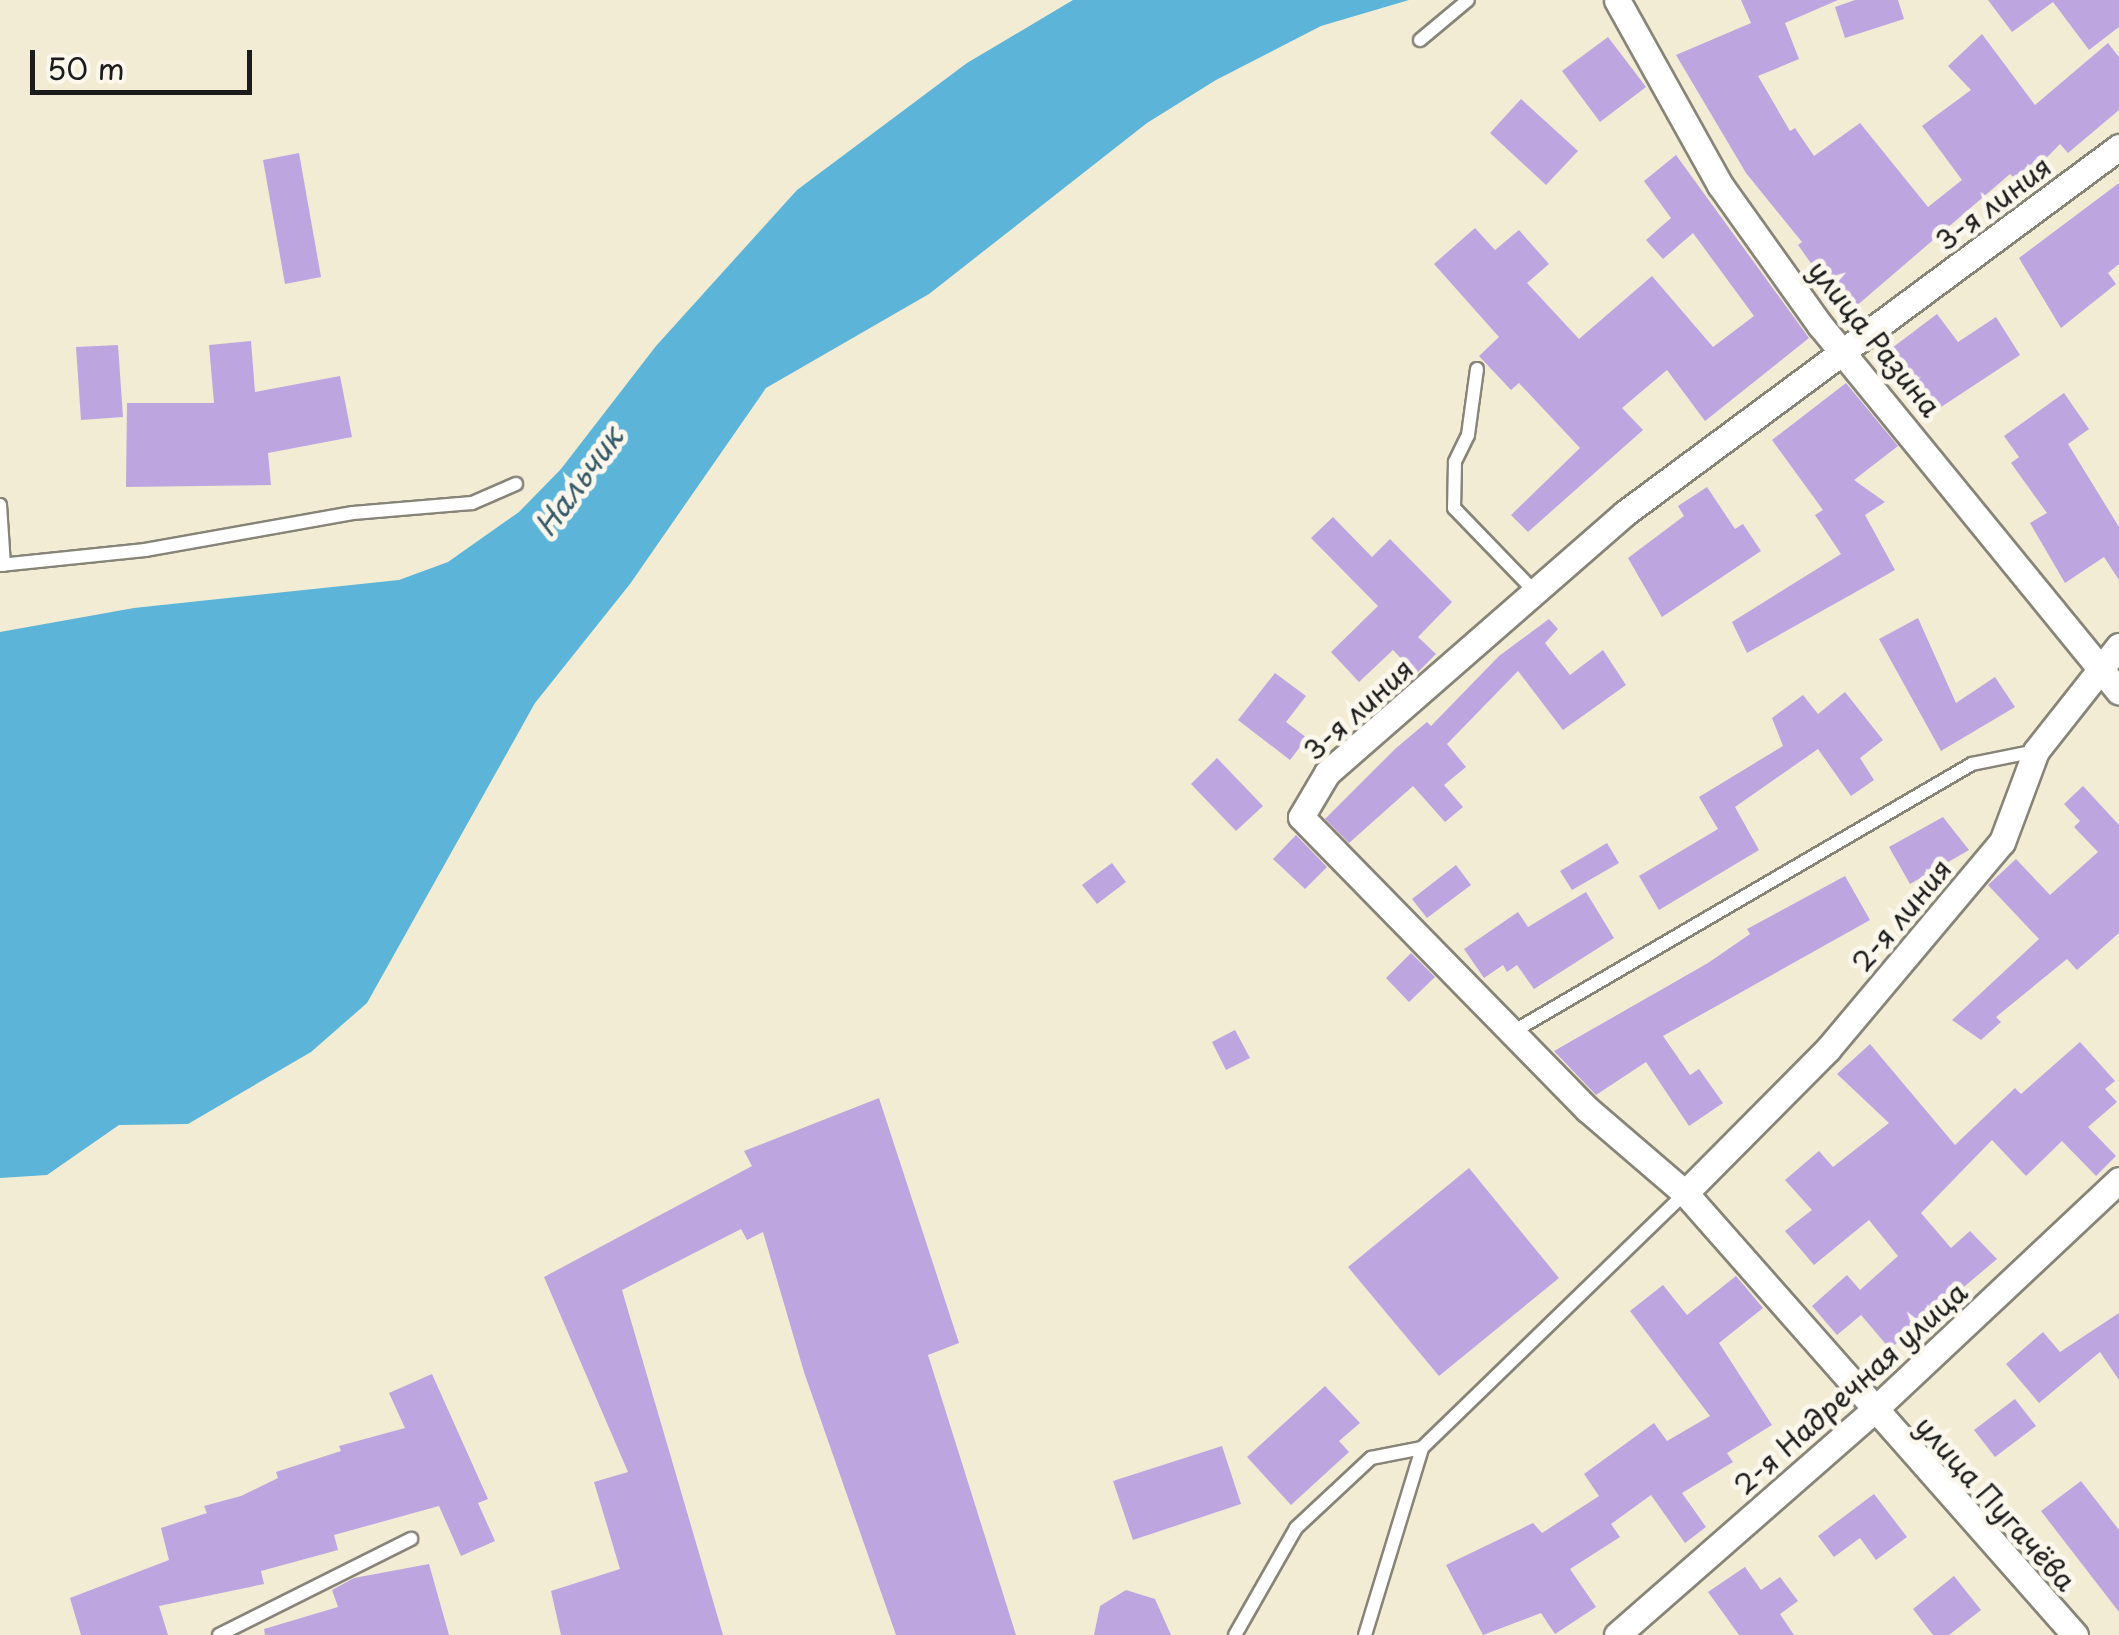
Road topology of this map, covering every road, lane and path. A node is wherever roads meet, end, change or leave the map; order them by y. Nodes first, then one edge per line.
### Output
1 (1468, 0) edge
2 (1617, 0) edge
3 (1420, 40) dead end
4 (2119, 147) edge
5 (1843, 352) junction
6 (1478, 369) dead end
7 (516, 484) dead end
8 (0, 505) edge
9 (2, 565) edge
10 (1535, 592) junction
11 (2119, 646) edge
12 (2110, 682) edge
13 (2036, 751) junction
14 (1516, 1030) junction
15 (2119, 1180) edge
16 (1685, 1193) junction
17 (1873, 1411) junction
18 (1422, 1448) junction
19 (411, 1539) dead end
20 (220, 1635) edge
21 (1235, 1635) edge
22 (1366, 1635) edge
23 (1617, 1635) edge
24 (2075, 1635) edge

1 - 3 lane
2 - 5 street, улица Разина
4 - 5 street, 3-я линия
5 - 10 street, 3-я линия
5 - 12 street, улица Разина
6 - 10 lane
7 - 9 lane
8 - 9 lane
10 - 14 street, 3-я линия
11 - 12 street, 2-я линия
12 - 13 street, 2-я линия
13 - 14 lane
13 - 16 street, 2-я линия
14 - 16 street, 3-я линия
15 - 17 street, 2-я Надречная улица
16 - 17 street, 3-я линия
16 - 18 lane
17 - 23 street, 2-я Надречная улица
17 - 24 street, улица Пугачёва
18 - 21 lane
18 - 22 lane
19 - 20 lane

